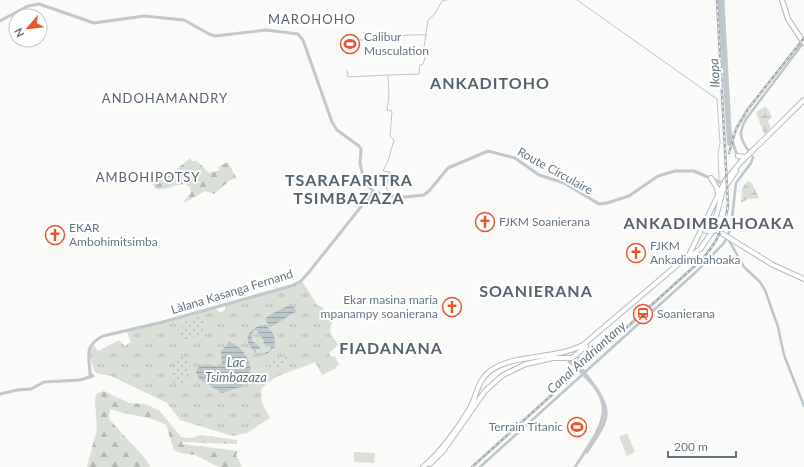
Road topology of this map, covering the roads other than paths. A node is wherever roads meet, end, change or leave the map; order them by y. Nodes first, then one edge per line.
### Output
1 (723, 0) edge
2 (782, 0) edge
3 (0, 21) edge
4 (804, 43) edge
5 (804, 101) edge
6 (738, 156) junction
7 (747, 156) junction
8 (741, 164) junction
9 (711, 178) junction
10 (724, 185) junction
11 (372, 192) junction
12 (718, 194) junction
13 (708, 215) junction
14 (716, 219) junction
15 (714, 225) junction
16 (702, 226) junction
17 (718, 231) junction
18 (712, 232) junction
19 (804, 279) edge
20 (573, 350) junction
21 (567, 352) junction
22 (578, 354) junction
23 (567, 359) junction
24 (492, 370) junction
25 (582, 371) junction
26 (498, 379) junction
27 (480, 381) junction
28 (489, 387) junction
29 (0, 394) edge
30 (422, 467) edge
31 (427, 467) edge
32 (577, 467) edge

1 - 6 street
2 - 4 main road
3 - 11 street
5 - 7 main road
5 - 8 main road
6 - 7 main road
6 - 8 street
7 - 8 main road
8 - 10 main road
9 - 10 street, Route Circulaire
9 - 11 street, Route Circulaire
9 - 12 main road
10 - 12 main road
10 - 14 main road
11 - 29 street, Làlana Kasanga Fernand
12 - 13 main road
13 - 14 main road
13 - 16 main road
14 - 15 main road
15 - 17 main road
15 - 18 main road
16 - 18 main road
16 - 20 main road
17 - 18 main road
17 - 19 main road
18 - 22 main road
20 - 21 main road
20 - 22 main road
21 - 23 main road
21 - 24 main road
22 - 23 main road
22 - 25 street
23 - 25 street
23 - 26 main road
24 - 26 main road
24 - 27 main road
25 - 32 street
26 - 28 main road
27 - 28 main road
27 - 30 main road
28 - 31 main road

